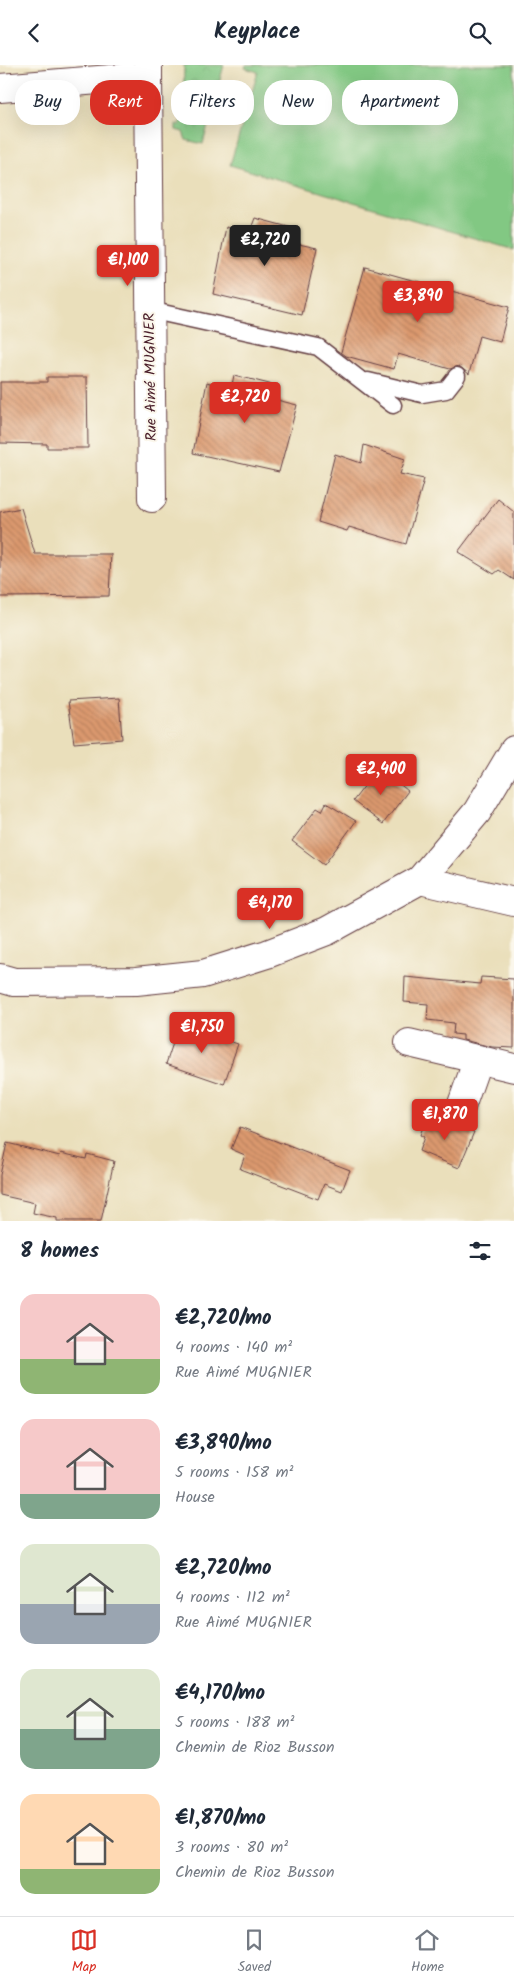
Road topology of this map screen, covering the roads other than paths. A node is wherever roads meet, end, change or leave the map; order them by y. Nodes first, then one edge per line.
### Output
1 (148, 70) edge
2 (0, 88) edge
3 (149, 310) junction
4 (457, 376) dead end
5 (361, 379) junction
6 (394, 405) dead end
7 (152, 498) dead end
8 (514, 750) edge
9 (420, 880) junction
10 (514, 902) edge
11 (5, 984) edge
12 (410, 1043) dead end
13 (478, 1059) junction
14 (514, 1067) edge
15 (461, 1107) dead end

1 - 2 street
1 - 3 street, Rue Aimé MUGNIER
3 - 5 lane
3 - 7 street, Rue Aimé MUGNIER
4 - 5 lane
5 - 6 lane
8 - 9 street
9 - 10 street
9 - 11 street
12 - 13 street
13 - 14 street
13 - 15 street

